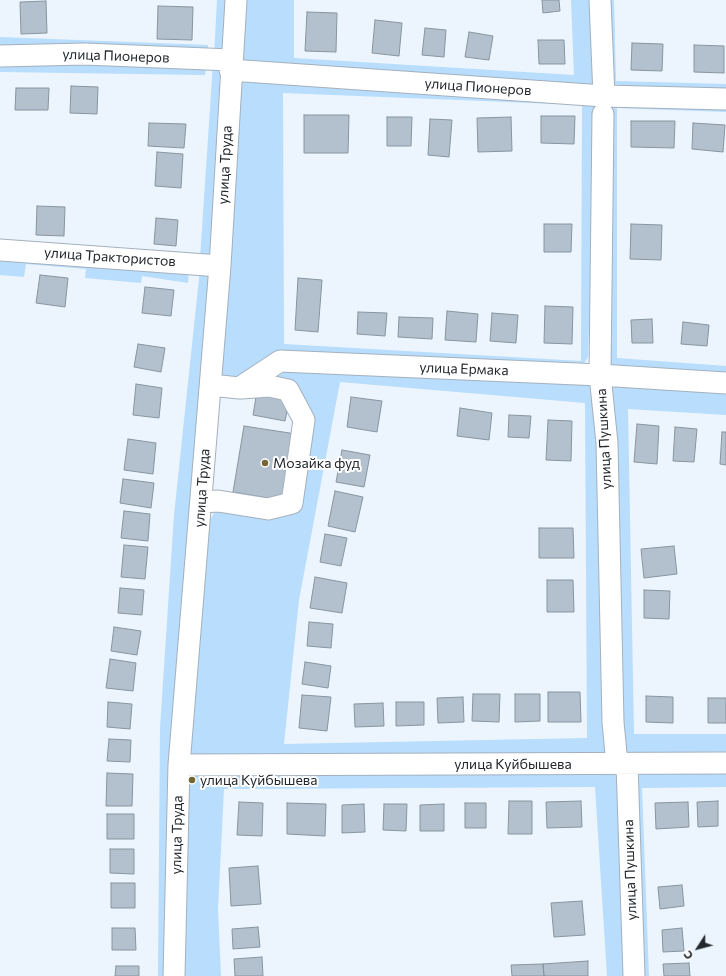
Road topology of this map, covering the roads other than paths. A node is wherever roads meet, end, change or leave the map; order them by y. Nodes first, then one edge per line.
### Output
1 (236, 0) edge
2 (600, 0) edge
3 (0, 56) edge
4 (231, 65) junction
5 (726, 99) edge
6 (604, 105) junction
7 (0, 250) edge
8 (220, 266) junction
9 (600, 375) junction
10 (726, 383) edge
11 (210, 385) junction
12 (239, 388) junction
13 (202, 502) junction
14 (726, 763) edge
15 (622, 764) junction
16 (179, 765) junction
17 (174, 976) edge
18 (634, 976) edge

1 - 4 street, улица Труда
2 - 6 street, улица Пушкина
3 - 4 street, улица Пионеров
4 - 6 street, улица Пионеров
4 - 8 street, улица Труда
5 - 6 street, улица Пионеров
6 - 9 street, улица Пушкина
7 - 8 street, улица Трактористов
8 - 11 street, улица Труда
9 - 10 street, улица Ермака
9 - 12 street, улица Ермака
9 - 15 street, улица Пушкина
11 - 12 street
11 - 13 street, улица Труда
12 - 13 street
13 - 16 street, улица Труда
14 - 15 street, улица Куйбышева
15 - 16 street, улица Куйбышева
15 - 18 street, улица Пушкина
16 - 17 street, улица Труда

